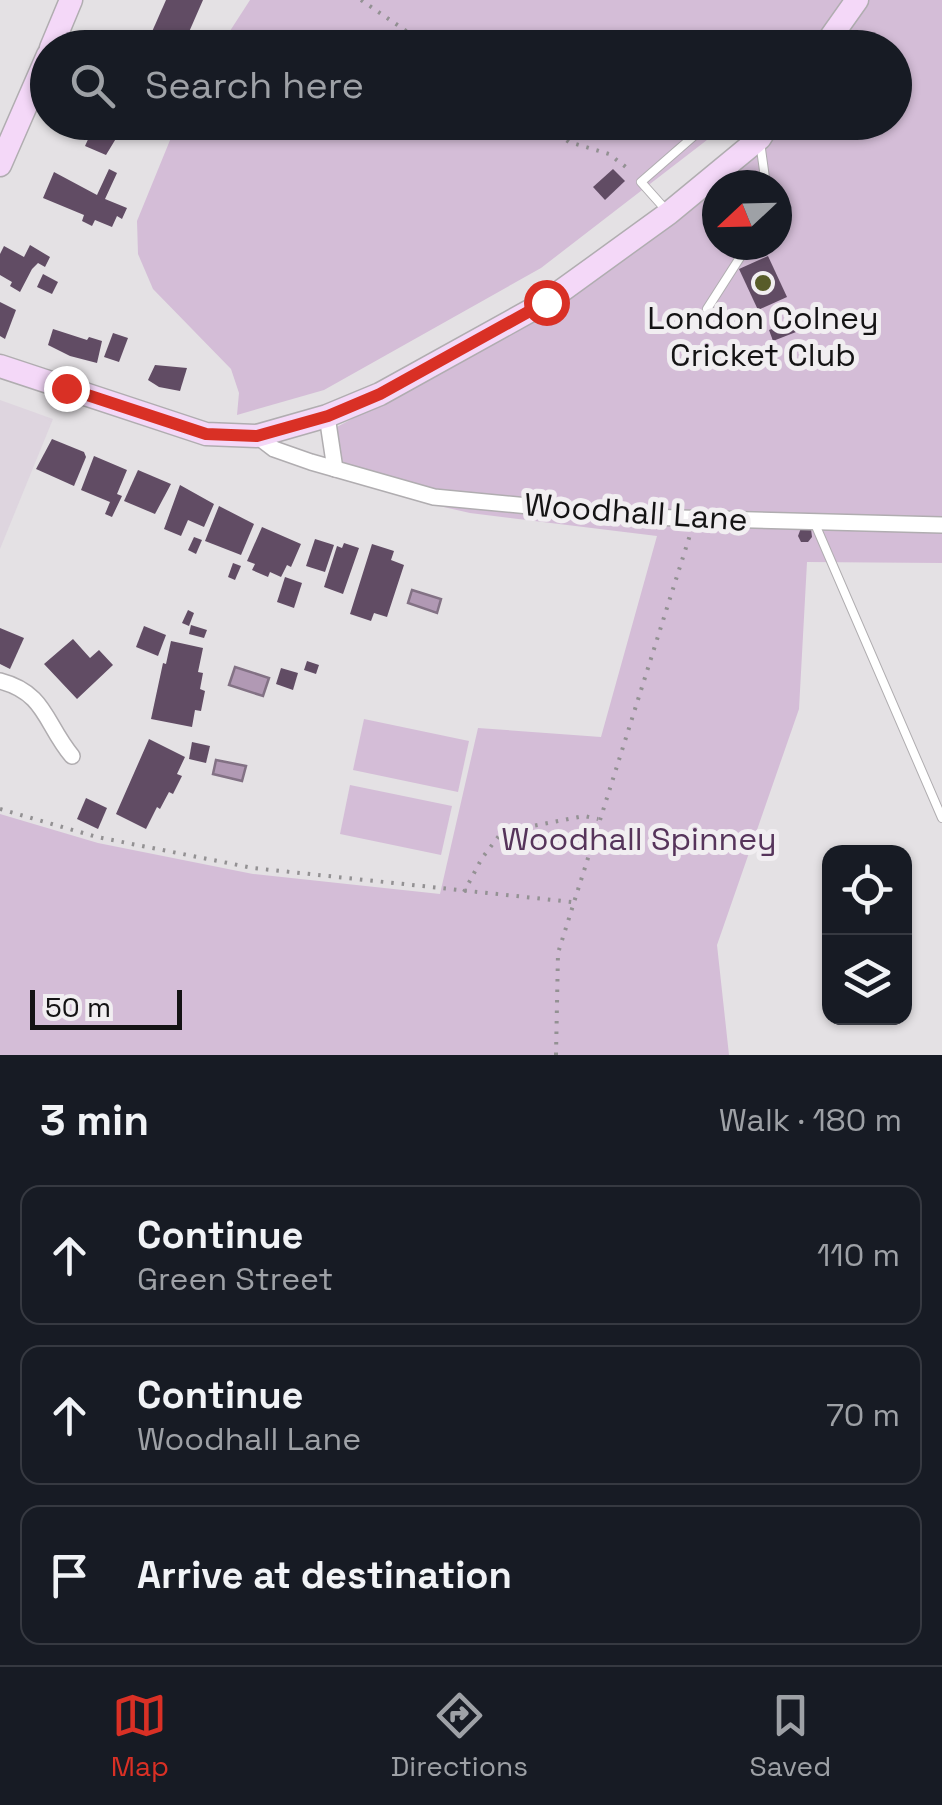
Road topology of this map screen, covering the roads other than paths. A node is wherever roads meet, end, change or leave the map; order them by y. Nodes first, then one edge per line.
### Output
1 (71, 0) edge
2 (857, 0) edge
3 (58, 30) edge
4 (836, 30) edge
5 (30, 88) edge
6 (6, 133) edge
7 (690, 140) edge
8 (753, 140) edge
9 (765, 140) edge
10 (0, 165) edge
11 (766, 170) edge
12 (669, 213) junction
13 (738, 260) edge
14 (706, 310) dead end
15 (0, 366) edge
16 (328, 416) junction
17 (257, 436) junction
18 (335, 469) junction
19 (814, 522) junction
20 (942, 526) edge
21 (0, 680) edge
22 (72, 756) dead end
23 (942, 818) edge

1 - 3 main road
2 - 4 main road
5 - 6 main road
6 - 10 main road
7 - 12 lane
8 - 12 main road
9 - 11 lane
12 - 16 main road
13 - 14 lane
15 - 17 main road, Woodhall Lane
16 - 17 main road
16 - 18 street
17 - 18 street, Woodhall Lane
18 - 19 street, Woodhall Lane
19 - 20 street, Woodhall Lane
19 - 23 lane
21 - 22 street

